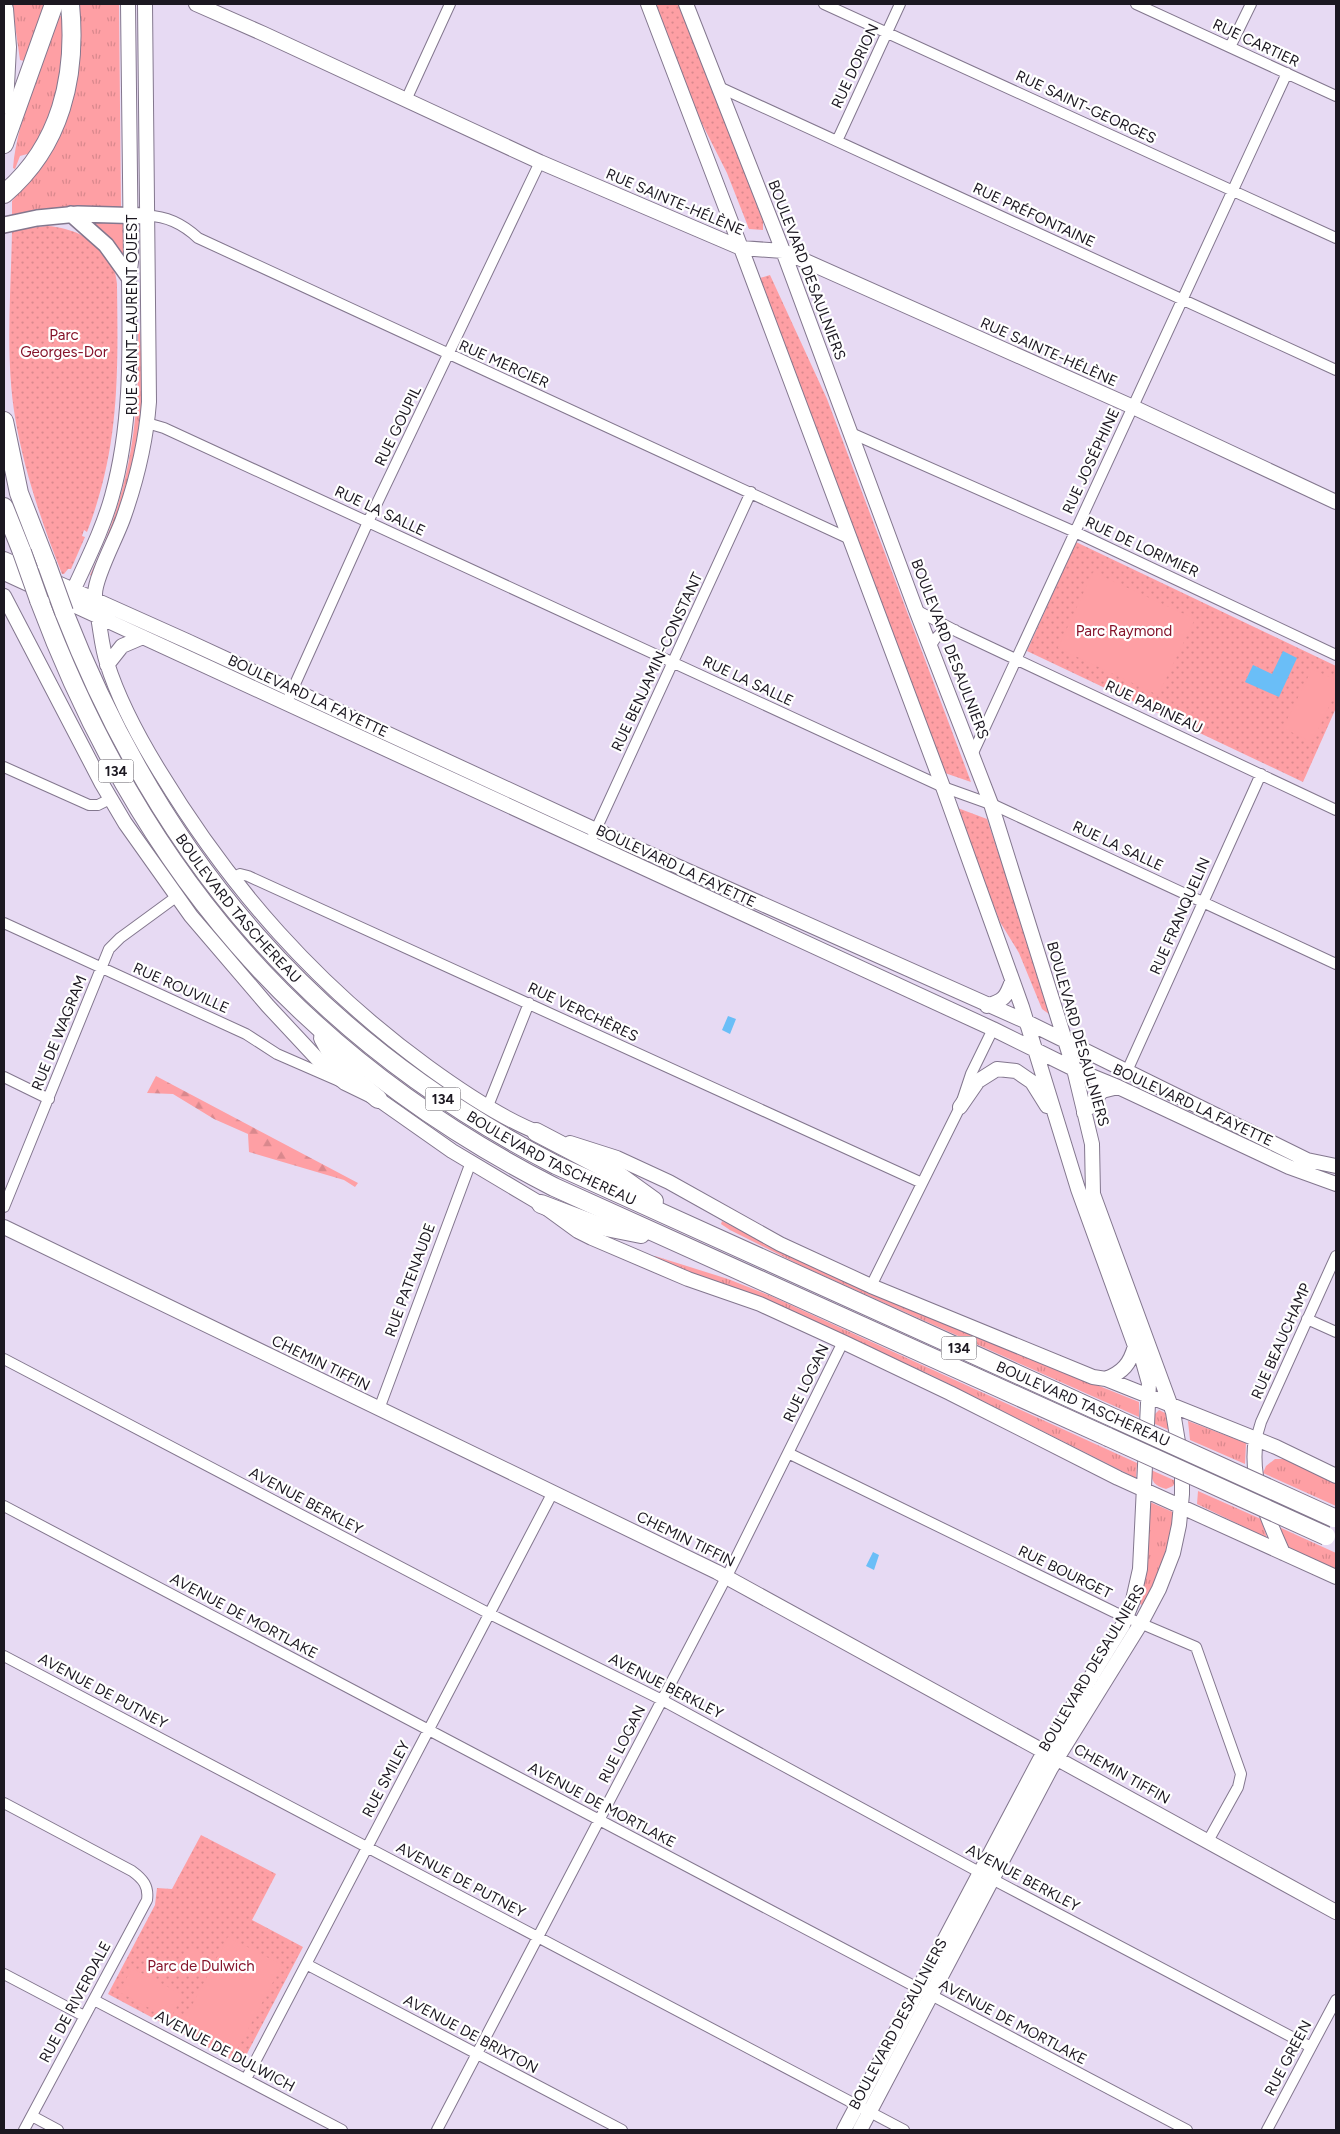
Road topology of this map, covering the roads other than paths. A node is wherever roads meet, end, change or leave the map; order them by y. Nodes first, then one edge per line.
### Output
1 (54, 4) edge
2 (70, 4) edge
3 (128, 4) edge
4 (146, 4) edge
5 (196, 4) edge
6 (450, 4) edge
7 (648, 4) edge
8 (686, 4) edge
9 (824, 4) edge
10 (900, 4) edge
11 (1136, 4) edge
12 (1251, 4) edge
13 (4, 9) edge
14 (886, 33) junction
15 (1230, 47) junction
16 (1287, 74) junction
17 (719, 87) junction
18 (1336, 96) edge
19 (406, 100) junction
20 (4, 105) edge
21 (837, 141) junction
22 (4, 144) edge
23 (540, 162) junction
24 (1232, 191) junction
25 (4, 194) edge
26 (71, 214) junction
27 (131, 216) junction
28 (148, 216) junction
29 (4, 225) edge
30 (1336, 238) edge
31 (741, 248) junction
32 (783, 251) junction
33 (129, 276) junction
34 (1182, 300) junction
35 (448, 355) junction
36 (1336, 370) edge
37 (1132, 407) junction
38 (4, 421) edge
39 (148, 423) junction
40 (851, 433) junction
41 (751, 492) junction
42 (1336, 502) edge
43 (4, 507) edge
44 (368, 522) junction
45 (1075, 532) junction
46 (850, 539) junction
47 (4, 559) edge
48 (4, 573) edge
49 (73, 591) junction
50 (4, 596) edge
51 (95, 600) junction
52 (71, 610) junction
53 (916, 610) junction
54 (98, 617) junction
55 (958, 632) junction
56 (143, 637) junction
57 (931, 646) junction
58 (1336, 655) edge
59 (1016, 659) junction
60 (672, 662) junction
61 (107, 665) junction
62 (292, 690) junction
63 (286, 704) junction
64 (973, 753) junction
65 (4, 768) edge
66 (1261, 774) junction
67 (942, 787) junction
68 (110, 799) junction
69 (992, 804) junction
70 (1336, 810) edge
71 (596, 830) junction
72 (589, 844) junction
73 (232, 878) junction
74 (176, 897) junction
75 (1203, 902) junction
76 (4, 923) edge
77 (1336, 964) edge
78 (100, 968) junction
79 (1012, 981) junction
80 (529, 1003) junction
81 (986, 1006) junction
82 (1027, 1022) junction
83 (317, 1026) junction
84 (993, 1029) junction
85 (1066, 1041) junction
86 (1036, 1050) junction
87 (1074, 1069) junction
88 (1127, 1071) junction
89 (4, 1077) edge
90 (345, 1083) junction
91 (1118, 1087) junction
92 (48, 1099) junction
93 (378, 1099) junction
94 (488, 1106) junction
95 (960, 1107) junction
96 (1084, 1113) junction
97 (1056, 1121) junction
98 (536, 1132) junction
99 (471, 1162) junction
100 (1336, 1166) edge
101 (922, 1183) junction
102 (1336, 1184) edge
103 (541, 1204) junction
104 (4, 1207) edge
105 (689, 1226) junction
106 (4, 1227) edge
107 (673, 1240) junction
108 (1336, 1256) edge
109 (871, 1286) junction
110 (1307, 1319) junction
111 (1336, 1332) edge
112 (843, 1342) junction
113 (1135, 1346) junction
114 (4, 1358) edge
115 (1106, 1379) junction
116 (1148, 1396) junction
117 (1171, 1405) junction
118 (379, 1409) junction
119 (1256, 1439) junction
120 (788, 1453) junction
121 (1336, 1476) edge
122 (1145, 1490) junction
123 (553, 1492) junction
124 (4, 1506) edge
125 (1182, 1506) junction
126 (1335, 1518) edge
127 (1331, 1538) edge
128 (1283, 1553) junction
129 (726, 1576) junction
130 (1336, 1577) edge
131 (490, 1614) junction
132 (1127, 1617) junction
133 (1141, 1623) junction
134 (4, 1656) edge
135 (662, 1700) junction
136 (429, 1731) junction
137 (1051, 1754) junction
138 (4, 1803) edge
139 (599, 1820) junction
140 (1208, 1841) junction
141 (368, 1847) junction
142 (987, 1876) junction
143 (1336, 1912) edge
144 (538, 1938) junction
145 (306, 1964) junction
146 (4, 1974) edge
147 (918, 1989) junction
148 (931, 1996) junction
149 (94, 2000) junction
150 (1336, 2000) edge
151 (84, 2016) junction
152 (1311, 2047) junction
153 (477, 2054) junction
154 (246, 2079) junction
155 (863, 2109) junction
156 (32, 2116) junction
157 (24, 2130) edge
158 (58, 2130) edge
159 (342, 2130) edge
160 (437, 2130) edge
161 (622, 2130) edge
162 (844, 2130) edge
163 (860, 2130) edge
164 (904, 2130) edge
165 (1187, 2130) edge
166 (1267, 2130) edge

1 - 22 highway
2 - 25 highway
3 - 27 street, RUE SAINT-LAURENT OUEST
4 - 28 street, RUE SAINT-LAURENT OUEST
5 - 19 street, RUE SAINTE-HÉLÈNE
6 - 19 street
7 - 31 street, BOULEVARD DESAULNIERS
8 - 17 street, BOULEVARD DESAULNIERS
9 - 14 street, RUE SAINT-GEORGES
10 - 14 street, RUE DORION
11 - 15 street, RUE CARTIER
12 - 15 street
13 - 20 highway
14 - 21 street, RUE DORION
14 - 24 street, RUE SAINT-GEORGES
15 - 16 street, RUE CARTIER
16 - 18 street, RUE CARTIER
16 - 24 street, RUE JOSÉPHINE
17 - 21 street, RUE PRÉFONTAINE
17 - 32 street, BOULEVARD DESAULNIERS
19 - 23 street, RUE SAINTE-HÉLÈNE
21 - 34 street, RUE PRÉFONTAINE
23 - 31 street, RUE SAINTE-HÉLÈNE
23 - 35 street, RUE GOUPIL
24 - 30 street, RUE SAINT-GEORGES
24 - 34 street, RUE JOSÉPHINE
26 - 27 main road
26 - 29 main road
26 - 33 main road
27 - 28 main road
27 - 33 street, RUE SAINT-LAURENT OUEST
28 - 35 street, RUE MERCIER
28 - 39 street, RUE SAINT-LAURENT OUEST
31 - 32 street, RUE SAINTE-HÉLÈNE
31 - 46 street, BOULEVARD DESAULNIERS
32 - 37 street, RUE SAINTE-HÉLÈNE
32 - 40 street, BOULEVARD DESAULNIERS
33 - 49 street, RUE SAINT-LAURENT OUEST
34 - 36 street, RUE PRÉFONTAINE
34 - 37 street, RUE JOSÉPHINE
35 - 41 street, RUE MERCIER
35 - 44 street, RUE GOUPIL
37 - 42 street, RUE SAINTE-HÉLÈNE
37 - 45 street, RUE JOSÉPHINE
38 - 52 highway, BOULEVARD TASCHEREAU / 134, bridge
39 - 44 street, RUE LA SALLE
39 - 51 street, RUE SAINT-LAURENT OUEST
40 - 45 street, RUE DE LORIMIER
40 - 53 street, BOULEVARD DESAULNIERS
41 - 46 street, RUE MERCIER
41 - 60 street, RUE BENJAMIN-CONSTANT
43 - 83 highway, BOULEVARD TASCHEREAU / 134, bridge
44 - 60 street, RUE LA SALLE
44 - 62 street, RUE GOUPIL
45 - 58 street, RUE DE LORIMIER
45 - 59 street, RUE JOSÉPHINE
46 - 67 street, BOULEVARD DESAULNIERS
47 - 49 street, BOULEVARD LA FAYETTE
48 - 52 street, BOULEVARD LA FAYETTE
49 - 51 street, BOULEVARD LA FAYETTE
49 - 52 street
50 - 68 street
51 - 54 street, RUE SAINT-LAURENT OUEST
51 - 62 street, BOULEVARD LA FAYETTE
52 - 54 street, BOULEVARD LA FAYETTE
52 - 105 highway, BOULEVARD TASCHEREAU / 134
53 - 55 street, RUE PAPINEAU
53 - 57 street, BOULEVARD DESAULNIERS
54 - 56 street, BOULEVARD LA FAYETTE
54 - 61 street, BOULEVARD TASCHEREAU
55 - 57 street
55 - 59 street, RUE PAPINEAU
56 - 61 street
56 - 63 street, BOULEVARD LA FAYETTE
57 - 64 street, BOULEVARD DESAULNIERS
59 - 64 street, RUE JOSÉPHINE
59 - 66 street, RUE PAPINEAU
60 - 67 street, RUE LA SALLE
60 - 71 street, RUE BENJAMIN-CONSTANT
61 - 73 street, BOULEVARD TASCHEREAU
62 - 63 street, RUE GOUPIL
62 - 71 street, BOULEVARD LA FAYETTE
63 - 72 street, BOULEVARD LA FAYETTE
64 - 69 street, BOULEVARD DESAULNIERS
65 - 68 street
66 - 70 street, RUE PAPINEAU
66 - 75 street, RUE FRANQUELIN
67 - 69 street, RUE LA SALLE
67 - 79 street, BOULEVARD DESAULNIERS
68 - 74 street
69 - 75 street, RUE LA SALLE
69 - 85 street, BOULEVARD DESAULNIERS
71 - 72 street, RUE BENJAMIN-CONSTANT
71 - 81 street, BOULEVARD LA FAYETTE
72 - 84 street, BOULEVARD LA FAYETTE
73 - 80 street, RUE VERCHÈRES
73 - 94 street, BOULEVARD TASCHEREAU
74 - 78 street, RUE DE WAGRAM
74 - 90 street
75 - 77 street, RUE LA SALLE
75 - 88 street, RUE FRANQUELIN
76 - 78 street, RUE ROUVILLE
78 - 90 street, RUE ROUVILLE
78 - 92 street, RUE DE WAGRAM
79 - 81 street
79 - 82 street, BOULEVARD DESAULNIERS
80 - 94 street
80 - 101 street, RUE VERCHÈRES
81 - 82 street, BOULEVARD LA FAYETTE
82 - 85 street, BOULEVARD LA FAYETTE
82 - 86 street, BOULEVARD DESAULNIERS
83 - 93 highway
83 - 107 highway, BOULEVARD TASCHEREAU / 134
84 - 86 street, BOULEVARD LA FAYETTE
84 - 95 street
85 - 87 street, BOULEVARD DESAULNIERS
85 - 88 street, BOULEVARD LA FAYETTE
86 - 87 street, BOULEVARD LA FAYETTE
86 - 97 street, BOULEVARD DESAULNIERS
87 - 91 street, BOULEVARD LA FAYETTE
87 - 96 street, BOULEVARD DESAULNIERS
88 - 100 street, BOULEVARD LA FAYETTE
89 - 92 street
90 - 93 street
91 - 96 street
91 - 102 street, BOULEVARD LA FAYETTE
92 - 104 street, RUE DE WAGRAM
93 - 99 street
94 - 98 street, BOULEVARD TASCHEREAU
95 - 97 street
95 - 101 street
96 - 117 street, BOULEVARD DESAULNIERS
97 - 113 street, BOULEVARD DESAULNIERS
98 - 105 highway
98 - 109 street, BOULEVARD TASCHEREAU
99 - 103 street
99 - 118 street, RUE PATENAUDE
101 - 109 street
103 - 107 highway
103 - 112 street
105 - 126 highway, BOULEVARD TASCHEREAU / 134, bridge
106 - 118 street, CHEMIN TIFFIN
107 - 127 highway, BOULEVARD TASCHEREAU / 134, bridge
108 - 110 street, RUE BEAUCHAMP
109 - 115 street, BOULEVARD TASCHEREAU
110 - 111 street
110 - 119 street, RUE BEAUCHAMP
112 - 120 street, RUE LOGAN
112 - 122 street
113 - 115 street
113 - 116 street, BOULEVARD DESAULNIERS
114 - 131 street, AVENUE BERKLEY
115 - 116 street, BOULEVARD TASCHEREAU
116 - 117 street, BOULEVARD TASCHEREAU
116 - 122 street, BOULEVARD DESAULNIERS
117 - 119 street, BOULEVARD TASCHEREAU
117 - 125 street, BOULEVARD DESAULNIERS
118 - 123 street, CHEMIN TIFFIN
119 - 121 street, BOULEVARD TASCHEREAU
119 - 128 street
120 - 129 street, RUE LOGAN
120 - 132 street, RUE BOURGET
122 - 125 street
122 - 132 street, BOULEVARD DESAULNIERS
123 - 129 street, CHEMIN TIFFIN
123 - 131 street, RUE SMILEY
124 - 136 street, AVENUE DE MORTLAKE
125 - 128 street
125 - 133 street, BOULEVARD DESAULNIERS
128 - 130 street
129 - 135 street, RUE LOGAN
129 - 137 street, CHEMIN TIFFIN
131 - 135 street, AVENUE BERKLEY
131 - 136 street, RUE SMILEY
132 - 133 street, RUE BOURGET
132 - 137 street, BOULEVARD DESAULNIERS
133 - 137 street, BOULEVARD DESAULNIERS
133 - 140 street, RUE BOURGET
134 - 141 street, AVENUE DE PUTNEY
135 - 139 street, RUE LOGAN
135 - 142 street, AVENUE BERKLEY
136 - 139 street, AVENUE DE MORTLAKE
136 - 141 street, RUE SMILEY
137 - 140 street, CHEMIN TIFFIN
137 - 142 street, BOULEVARD DESAULNIERS
138 - 149 street, RUE DE RIVERDALE
139 - 144 street, RUE LOGAN
139 - 147 street, AVENUE DE MORTLAKE
140 - 143 street, CHEMIN TIFFIN
141 - 144 street, AVENUE DE PUTNEY
141 - 145 street, RUE SMILEY
142 - 147 street, BOULEVARD DESAULNIERS
142 - 148 street, BOULEVARD DESAULNIERS
142 - 152 street, AVENUE BERKLEY
144 - 153 street, RUE LOGAN
144 - 155 street, AVENUE DE PUTNEY
145 - 153 street, AVENUE DE BRIXTON
145 - 154 street, RUE SMILEY
146 - 151 street
147 - 148 street, AVENUE DE MORTLAKE
147 - 155 street, BOULEVARD DESAULNIERS
148 - 155 street, BOULEVARD DESAULNIERS
148 - 165 street, AVENUE DE MORTLAKE
149 - 151 street, RUE DE RIVERDALE
149 - 154 street, AVENUE DE DULWICH
150 - 152 street, RUE GREEN
151 - 156 street, RUE DE RIVERDALE
152 - 166 street, RUE GREEN
153 - 160 street, RUE LOGAN
153 - 161 street, AVENUE DE BRIXTON
154 - 159 street, AVENUE DE DULWICH
155 - 162 street, BOULEVARD DESAULNIERS
155 - 163 street, BOULEVARD DESAULNIERS
155 - 164 street, AVENUE DE PUTNEY
156 - 157 street, RUE DE RIVERDALE
156 - 158 street

